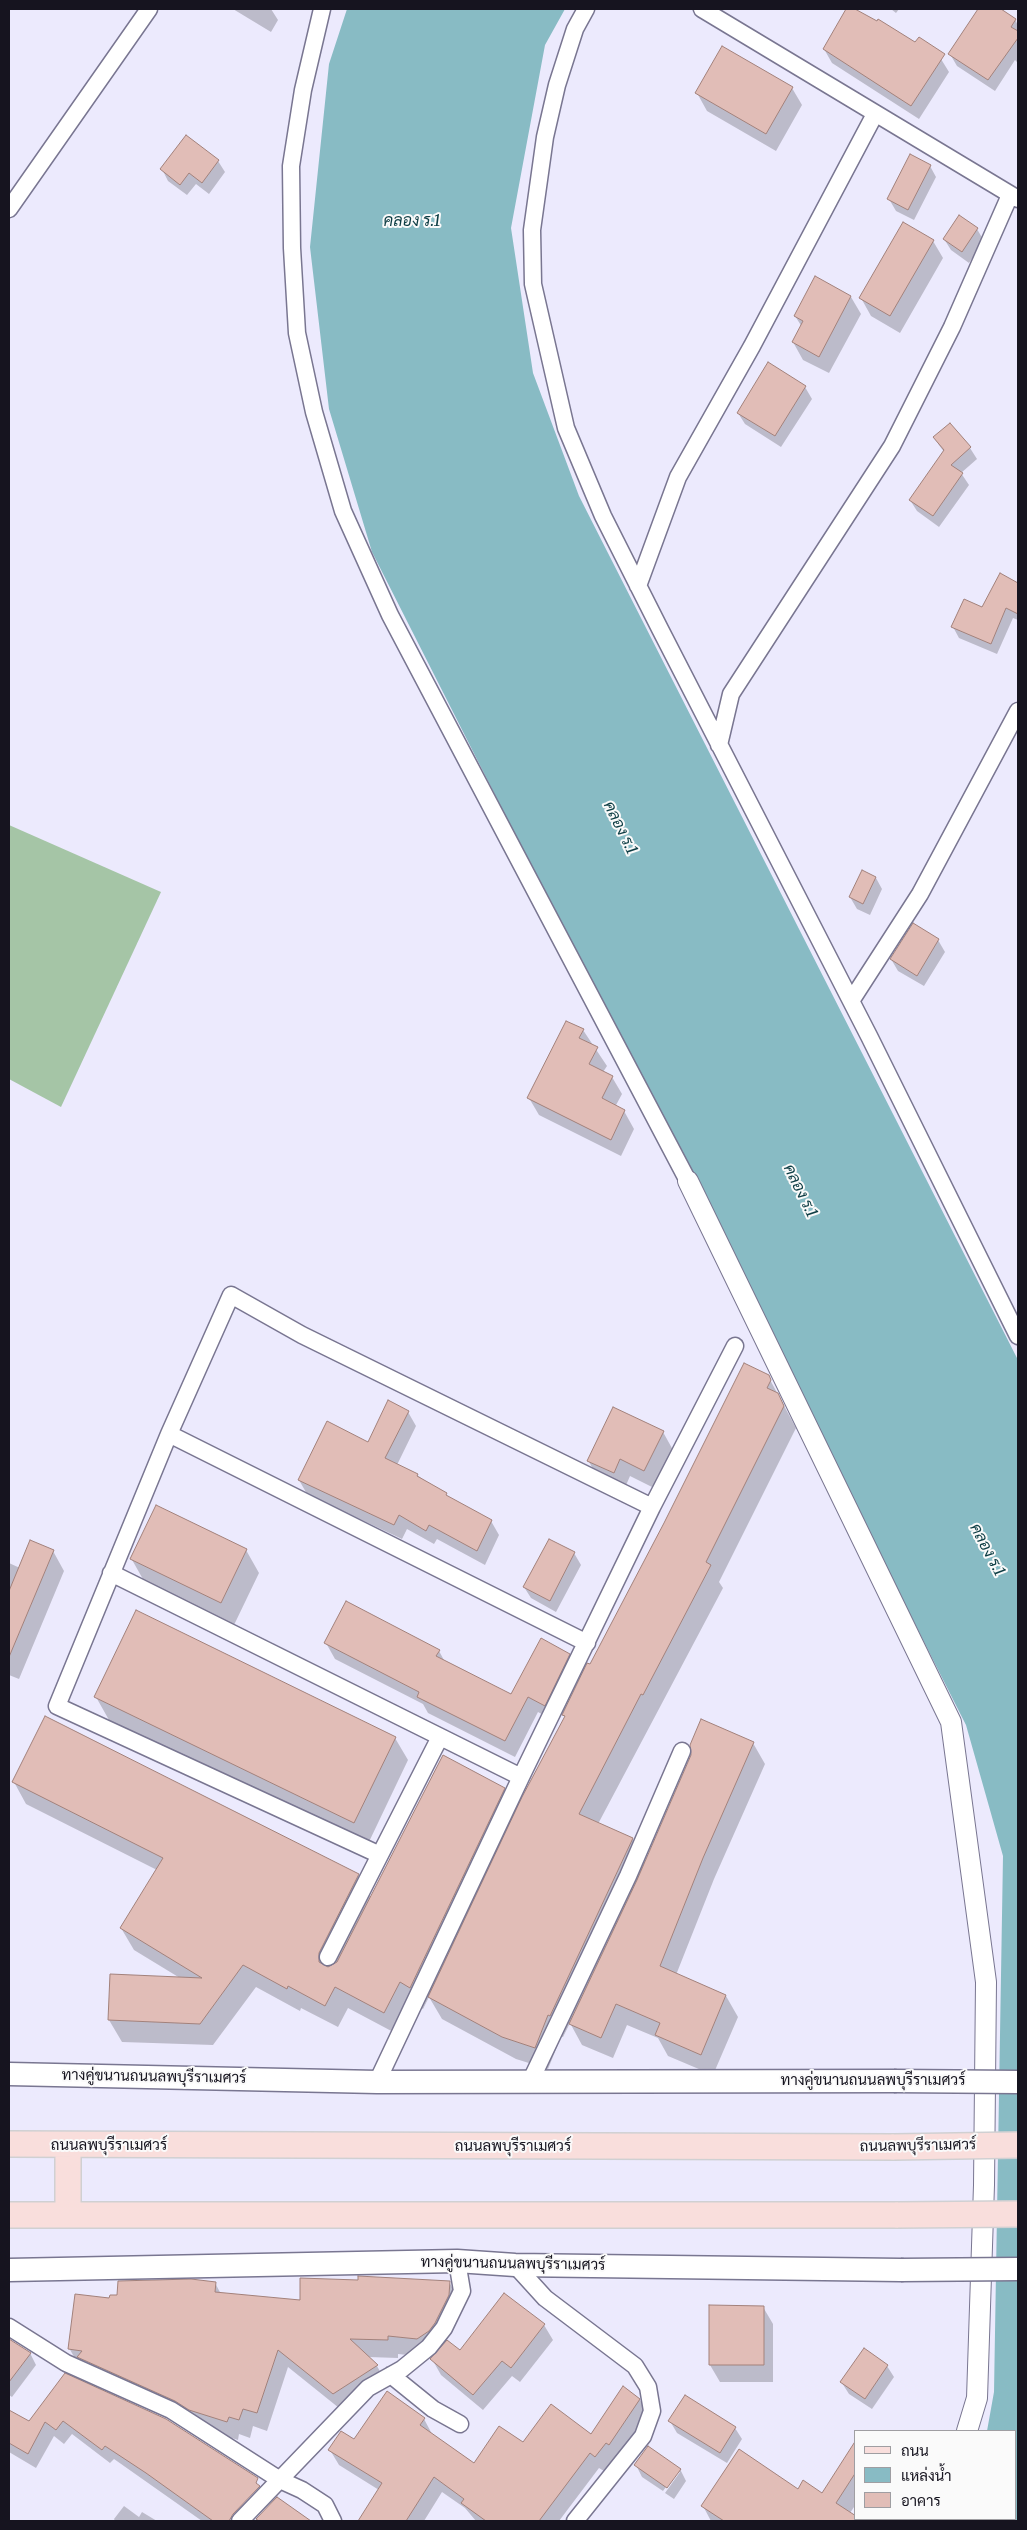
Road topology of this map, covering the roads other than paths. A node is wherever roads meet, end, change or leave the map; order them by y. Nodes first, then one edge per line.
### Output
1 (149, 9) edge
2 (322, 9) edge
3 (586, 9) edge
4 (702, 9) edge
5 (875, 114) junction
6 (1014, 197) edge
7 (9, 209) edge
8 (638, 586) junction
9 (1018, 710) edge
10 (719, 745) junction
11 (852, 1001) junction
12 (688, 1181) joint
13 (1018, 1336) edge
14 (735, 1346) dead end
15 (169, 1434) junction
16 (652, 1507) junction
17 (111, 1573) junction
18 (587, 1643) junction
19 (440, 1737) junction
20 (682, 1751) dead end
21 (521, 1777) junction
22 (380, 1855) junction
23 (328, 1957) dead end
24 (9, 2074) edge
25 (531, 2080) junction
26 (377, 2082) junction
27 (1018, 2082) edge
28 (9, 2144) edge
29 (1018, 2145) edge
30 (68, 2146) junction
31 (1018, 2214) edge
32 (9, 2215) edge
33 (68, 2215) junction
34 (457, 2261) junction
35 (515, 2265) junction
36 (1018, 2269) edge
37 (9, 2270) edge
38 (9, 2327) edge
39 (392, 2375) junction
40 (460, 2424) dead end
41 (967, 2430) edge
42 (280, 2480) junction
43 (240, 2521) edge
44 (333, 2521) edge
45 (575, 2521) edge

1 - 7 street
2 - 12 street
3 - 8 street
4 - 5 street
5 - 6 street
5 - 8 street
6 - 10 street
8 - 10 street
9 - 11 street
10 - 11 street
11 - 13 street
12 - 41 street
14 - 16 street
15 - 16 street
15 - 17 street
15 - 18 street
16 - 18 street
17 - 19 street
17 - 22 street
18 - 21 street
19 - 21 street
19 - 22 street
20 - 25 street
21 - 26 street
22 - 23 street
24 - 26 main road, ทางคู่ขนานถนนลพบุรีราเมศวร์
25 - 26 main road, ทางคู่ขนานถนนลพบุรีราเมศวร์
25 - 27 main road, ทางคู่ขนานถนนลพบุรีราเมศวร์, bridge
28 - 30 main road, ถนนลพบุรีราเมศวร์
29 - 30 main road, ถนนลพบุรีราเมศวร์, bridge
30 - 33 main road
31 - 33 main road, bridge
32 - 33 main road
34 - 35 main road, ทางคู่ขนานถนนลพบุรีราเมศวร์
34 - 37 main road, ทางคู่ขนานถนนลพบุรีราเมศวร์
34 - 39 street
35 - 36 main road, ทางคู่ขนานถนนลพบุรีราเมศวร์, bridge
35 - 45 street
38 - 42 street
39 - 40 street
39 - 42 street
42 - 43 street
42 - 44 street

